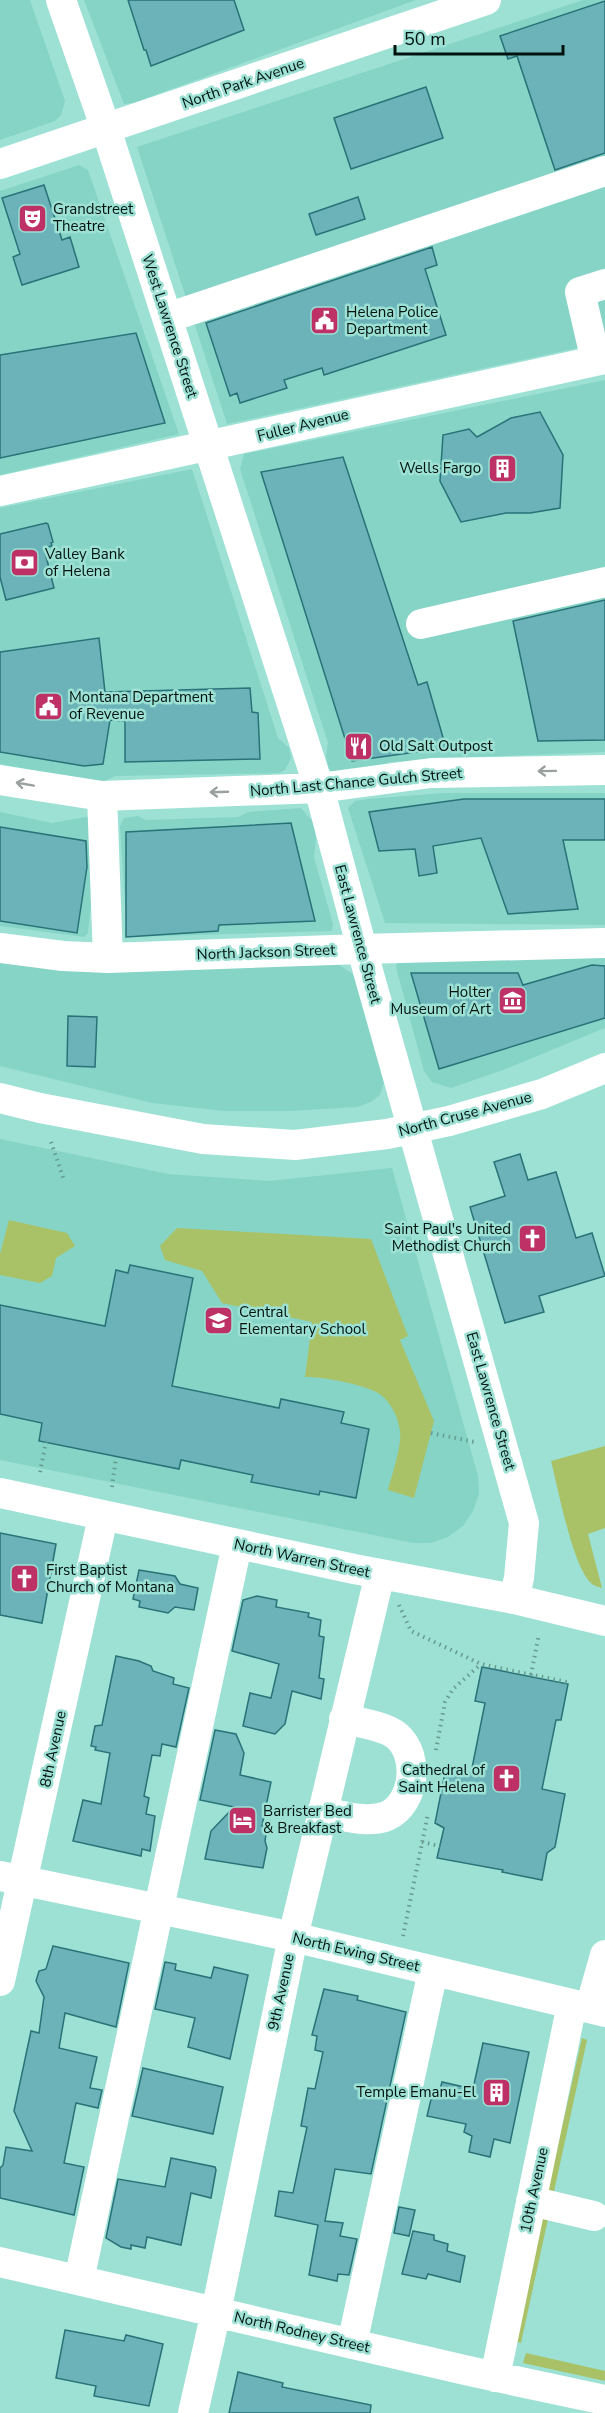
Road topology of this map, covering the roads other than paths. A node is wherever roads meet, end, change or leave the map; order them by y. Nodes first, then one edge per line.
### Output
1 (61, 0) edge
2 (486, 0) edge
3 (106, 129) junction
4 (0, 164) edge
5 (605, 171) edge
6 (605, 284) edge
7 (167, 318) junction
8 (601, 360) edge
9 (209, 447) junction
10 (0, 491) edge
11 (605, 582) edge
12 (421, 624) dead end
13 (605, 770) edge
14 (0, 780) edge
15 (319, 788) junction
16 (102, 796) junction
17 (605, 943) edge
18 (0, 948) edge
19 (361, 949) junction
20 (108, 958) junction
21 (605, 1068) edge
22 (0, 1098) edge
23 (412, 1129) junction
24 (0, 1493) edge
25 (103, 1517) junction
26 (237, 1545) junction
27 (380, 1574) junction
28 (514, 1599) junction
29 (605, 1620) edge
30 (344, 1719) junction
31 (322, 1812) junction
32 (12, 1878) edge
33 (158, 1909) junction
34 (292, 1937) junction
35 (605, 1955) edge
36 (433, 1971) junction
37 (0, 1981) edge
38 (589, 2008) edge
39 (531, 2201) junction
40 (594, 2216) dead end
41 (0, 2262) edge
42 (79, 2280) junction
43 (216, 2312) junction
44 (352, 2344) junction
45 (495, 2377) junction
46 (605, 2400) edge
47 (193, 2413) edge

1 - 3 street, West Lawrence Street
2 - 3 street, North Park Avenue
3 - 4 street, North Park Avenue
3 - 7 street, West Lawrence Street
5 - 7 street
6 - 8 street
7 - 9 street, West Lawrence Street
8 - 9 street, Fuller Avenue
9 - 10 street, Fuller Avenue
9 - 15 street, East Lawrence Street
11 - 12 street
13 -> 15 street, North Last Chance Gulch Street
16 -> 14 street, North Last Chance Gulch Street
15 -> 16 street, North Last Chance Gulch Street
15 - 19 street, East Lawrence Street
16 - 20 street
17 - 19 street, North Jackson Street
18 - 20 street, North Jackson Street
19 - 20 street, North Jackson Street
19 - 23 street, East Lawrence Street
21 - 23 street, North Cruse Avenue
22 - 23 street, North Cruse Avenue
23 - 28 street, East Lawrence Street
24 - 25 street, North Warren Street
25 - 26 street, North Warren Street
25 - 32 street, 8th Avenue
26 - 27 street, North Warren Street
26 - 33 street
27 - 28 street, North Warren Street
27 - 30 street, 9th Avenue
28 - 29 street, North Warren Street
30 - 31 street, 9th Avenue
30 - 31 street
31 - 34 street, 9th Avenue
32 - 33 street, North Ewing Street
32 - 37 street, 8th Avenue
33 - 34 street, North Ewing Street
33 - 42 street
34 - 36 street, North Ewing Street
34 - 43 street, 9th Avenue
35 - 38 street, 10th Avenue
36 - 38 street, North Ewing Street
36 - 44 street
38 - 39 street, 10th Avenue
39 - 40 street
39 - 45 street, 10th Avenue
41 - 42 street, North Rodney Street
42 - 43 street, North Rodney Street
43 - 44 street, North Rodney Street
43 - 47 street, 9th Avenue
44 - 45 street, North Rodney Street
45 - 46 street, North Rodney Street

